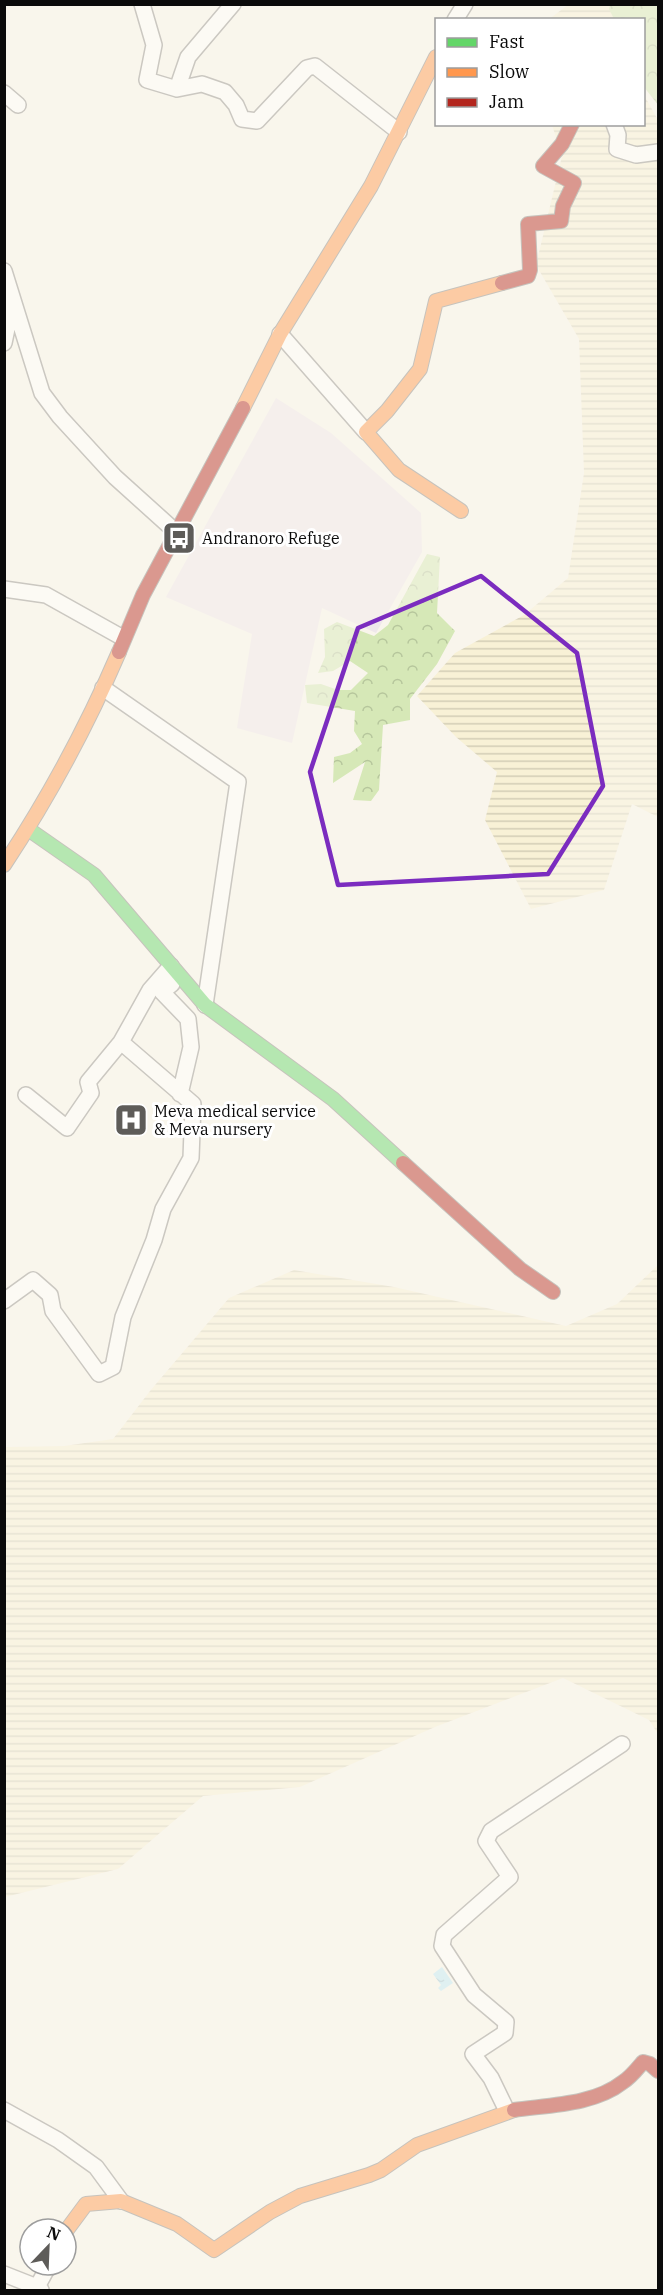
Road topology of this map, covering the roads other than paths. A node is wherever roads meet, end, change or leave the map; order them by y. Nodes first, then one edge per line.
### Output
1 (142, 4) edge
2 (233, 4) edge
3 (465, 4) edge
4 (456, 18) edge
5 (435, 59) edge
6 (177, 89) junction
7 (4, 93) edge
8 (18, 105) dead end
9 (571, 126) edge
10 (615, 126) edge
11 (399, 132) junction
12 (658, 152) edge
13 (4, 271) edge
14 (13, 302) junction
15 (280, 334) junction
16 (4, 344) edge
17 (366, 432) junction
18 (461, 511) dead end
19 (176, 532) junction
20 (4, 589) edge
21 (123, 638) junction
22 (103, 688) junction
23 (28, 829) junction
24 (4, 865) edge
25 (171, 966) junction
26 (205, 1005) junction
27 (122, 1042) junction
28 (180, 1094) junction
29 (26, 1095) dead end
30 (553, 1292) dead end
31 (4, 1301) edge
32 (622, 1744) dead end
33 (658, 2071) edge
34 (4, 2110) edge
35 (507, 2111) junction
36 (121, 2201) junction
37 (76, 2217) edge
38 (4, 2274) edge
39 (39, 2289) edge

1 - 6 street
2 - 6 street
3 - 4 street
5 - 11 street
6 - 11 street
7 - 8 street
9 - 17 street
10 - 12 street
11 - 15 street
13 - 14 street
14 - 16 street
14 - 19 street
15 - 17 street
15 - 19 street
17 - 18 street
19 - 21 street
20 - 21 street
21 - 22 street
22 - 23 street
22 - 26 street
23 - 24 street
23 - 25 street
25 - 26 street
25 - 27 street
25 - 28 street
26 - 30 street
27 - 28 street
27 - 29 street
28 - 31 street
32 - 35 street
33 - 35 street
34 - 36 street
35 - 36 street
36 - 37 street
38 - 39 street

